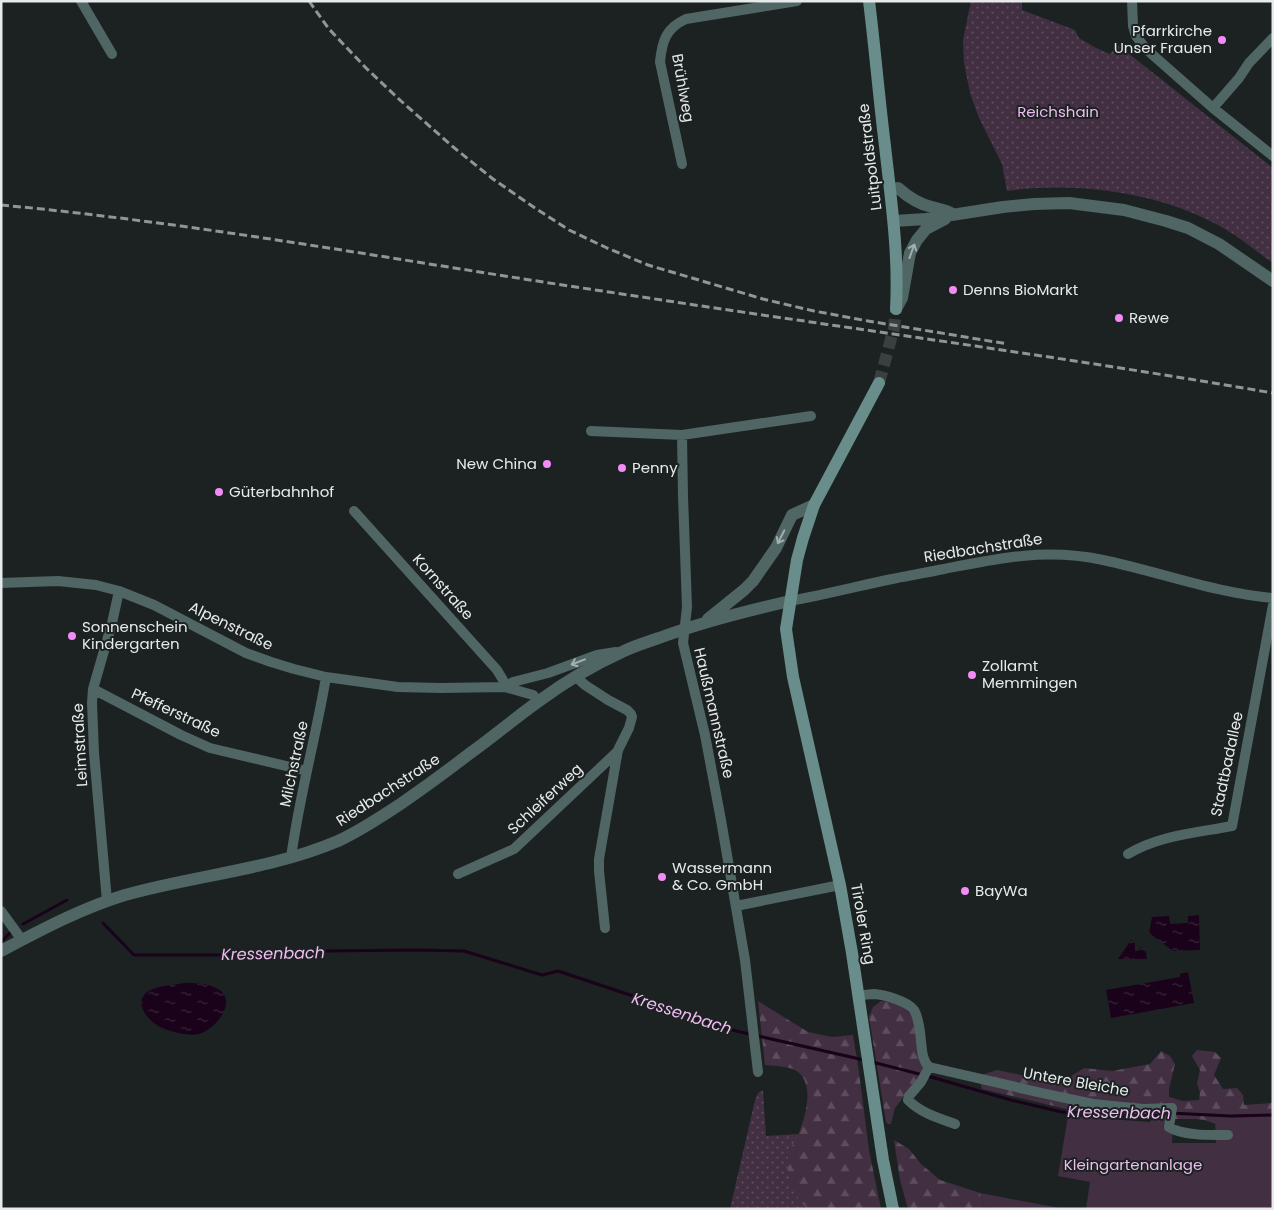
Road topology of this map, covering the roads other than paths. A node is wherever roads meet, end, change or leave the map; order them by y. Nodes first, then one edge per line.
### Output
1 (82, 1) edge
2 (796, 1) edge
3 (869, 1) edge
4 (1132, 1) edge
5 (1273, 38) edge
6 (112, 54) dead end
7 (1212, 108) junction
8 (1273, 156) edge
9 (682, 164) dead end
10 (888, 169) junction
11 (898, 188) joint
12 (954, 214) junction
13 (894, 221) junction
14 (1273, 281) edge
15 (896, 309) joint
16 (879, 383) tunnel mouth
17 (811, 416) dead end
18 (591, 431) dead end
19 (682, 435) junction
20 (814, 505) junction
21 (354, 511) dead end
22 (1, 583) edge
23 (119, 591) junction
24 (1273, 598) edge
25 (790, 602) junction
26 (1273, 605) edge
27 (703, 623) junction
28 (684, 629) junction
29 (625, 650) junction
30 (326, 676) junction
31 (575, 676) junction
32 (505, 686) junction
33 (93, 689) junction
34 (538, 701) junction
35 (618, 750) junction
36 (307, 770) junction
37 (1128, 854) dead end
38 (291, 858) junction
39 (458, 874) dead end
40 (840, 885) junction
41 (107, 901) junction
42 (736, 906) junction
43 (1, 911) edge
44 (605, 928) dead end
45 (22, 940) junction
46 (1, 951) edge
47 (858, 996) junction
48 (758, 1072) dead end
49 (926, 1072) junction
50 (955, 1124) dead end
51 (1228, 1136) dead end
52 (893, 1209) edge

1 - 6 street
2 - 9 street, Brühlweg
3 - 10 main road, Luitpoldstraße
4 - 7 street
5 - 7 street
7 - 8 street
10 - 11 main road
10 - 13 main road, Luitpoldstraße
11 - 12 street
12 - 13 street
12 - 14 street
15 -> 12 street
13 - 15 main road, Luitpoldstraße
16 - 20 main road
17 - 19 street
18 - 19 street
19 - 28 street, Haußmannstraße
20 - 25 main road, Tiroler Ring
20 -> 27 street
21 - 32 street, Kornstraße
22 - 23 street, Alpenstraße
23 - 30 street, Alpenstraße
23 - 33 street, Leimstraße
24 - 25 street, Riedbachstraße
25 - 27 street, Riedbachstraße
25 - 40 main road, Tiroler Ring
26 - 37 street, Stadtbadallee
27 - 28 street, Riedbachstraße
28 - 29 street, Riedbachstraße
28 - 42 street, Haußmannstraße
29 - 31 street, Riedbachstraße
29 -> 32 street, Riedbachstraße
30 - 32 street, Alpenstraße
30 - 36 street, Milchstraße
31 - 34 street, Riedbachstraße
31 - 35 street, Schleiferweg
32 - 34 street, Alpenstraße
33 - 36 street, Pfefferstraße
33 - 41 street, Leimstraße
34 - 38 street, Riedbachstraße
35 - 39 street, Schleiferweg
35 - 44 street, Schleiferweg
36 - 38 street, Milchstraße
38 - 41 street, Riedbachstraße
40 - 42 street
40 - 47 main road, Tiroler Ring
41 - 45 street, Riedbachstraße
42 - 48 street, Haußmannstraße
43 - 45 street
45 - 46 street, Riedbachstraße
47 - 49 street
47 - 52 main road, Tiroler Ring
49 - 50 street
49 - 51 street, Untere Bleiche

